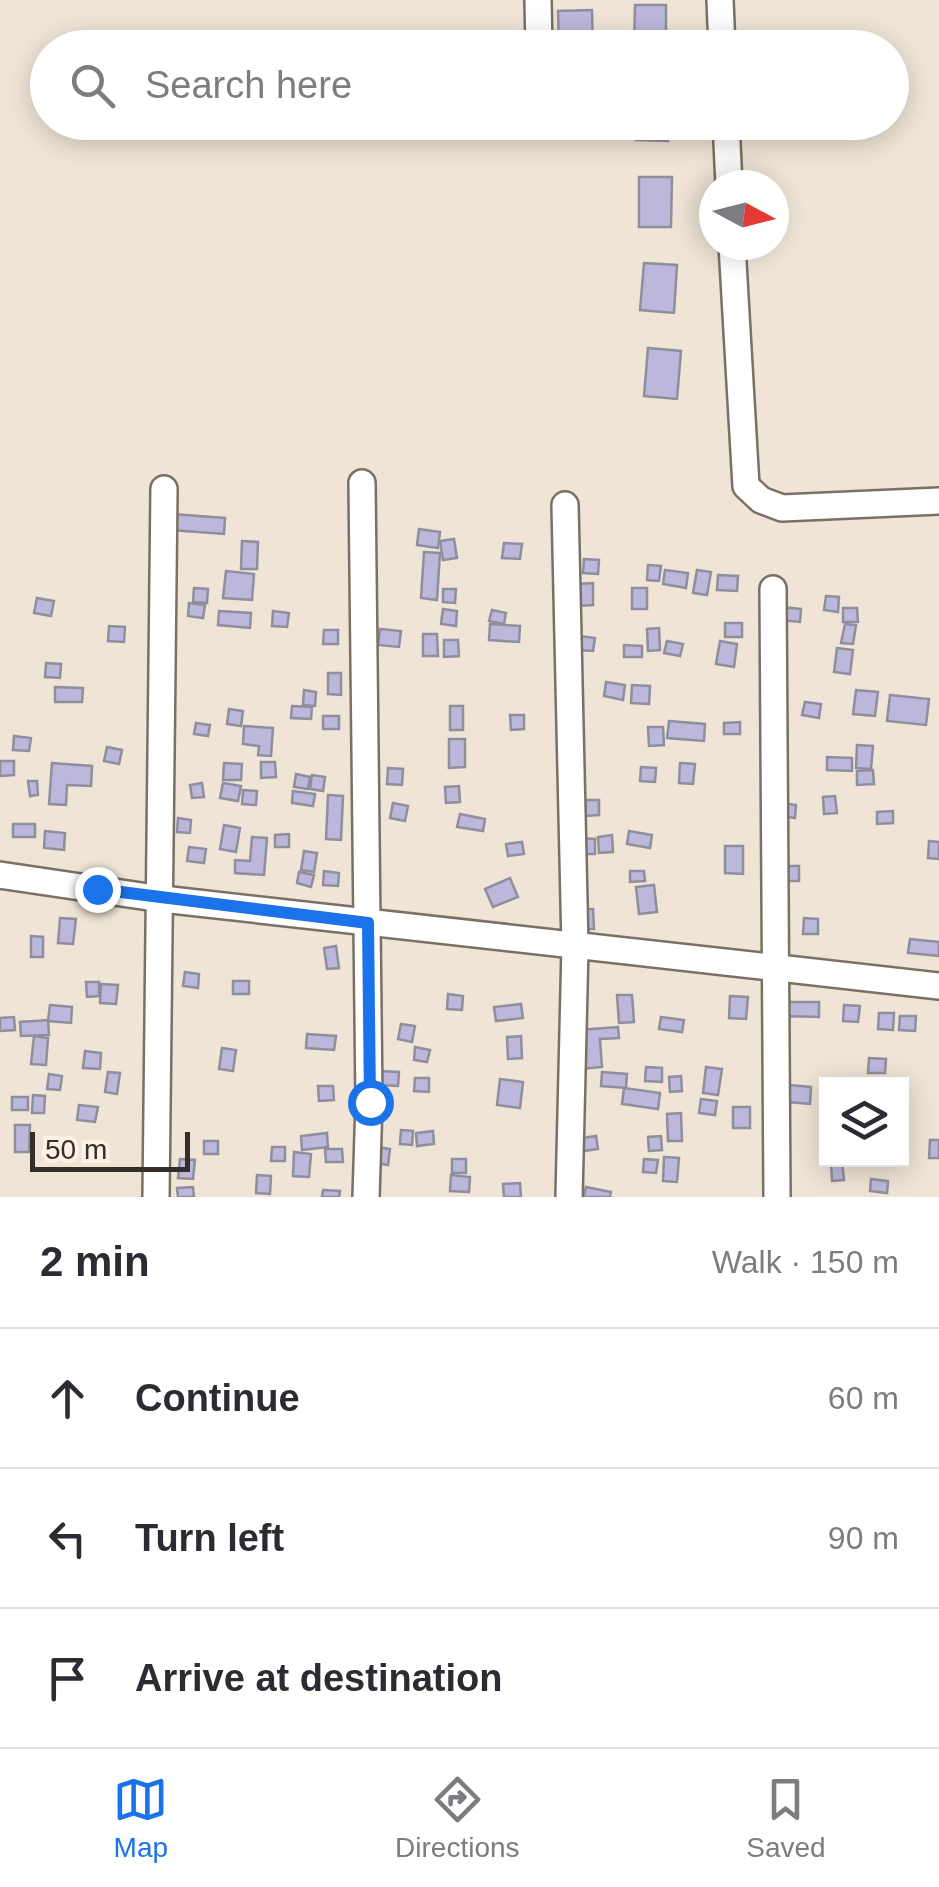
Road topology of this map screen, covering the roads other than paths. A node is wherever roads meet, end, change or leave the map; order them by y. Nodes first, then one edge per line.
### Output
1 (538, 0) edge
2 (720, 0) edge
3 (539, 30) edge
4 (721, 30) edge
5 (727, 140) edge
6 (728, 170) edge
7 (733, 260) edge
8 (362, 483) dead end
9 (164, 489) dead end
10 (939, 501) edge
11 (565, 505) dead end
12 (773, 589) dead end
13 (0, 875) edge
14 (162, 898) junction
15 (368, 923) junction
16 (575, 947) junction
17 (774, 968) junction
18 (939, 986) edge
19 (156, 1197) edge
20 (366, 1197) edge
21 (569, 1197) edge
22 (777, 1197) edge

1 - 3 street
2 - 4 street
5 - 6 street
7 - 10 street
8 - 15 street
9 - 14 street
11 - 16 street
12 - 17 street
13 - 14 street
14 - 15 street
14 - 19 street
15 - 16 street
15 - 20 street
16 - 17 street
16 - 21 street
17 - 18 street
17 - 22 street

